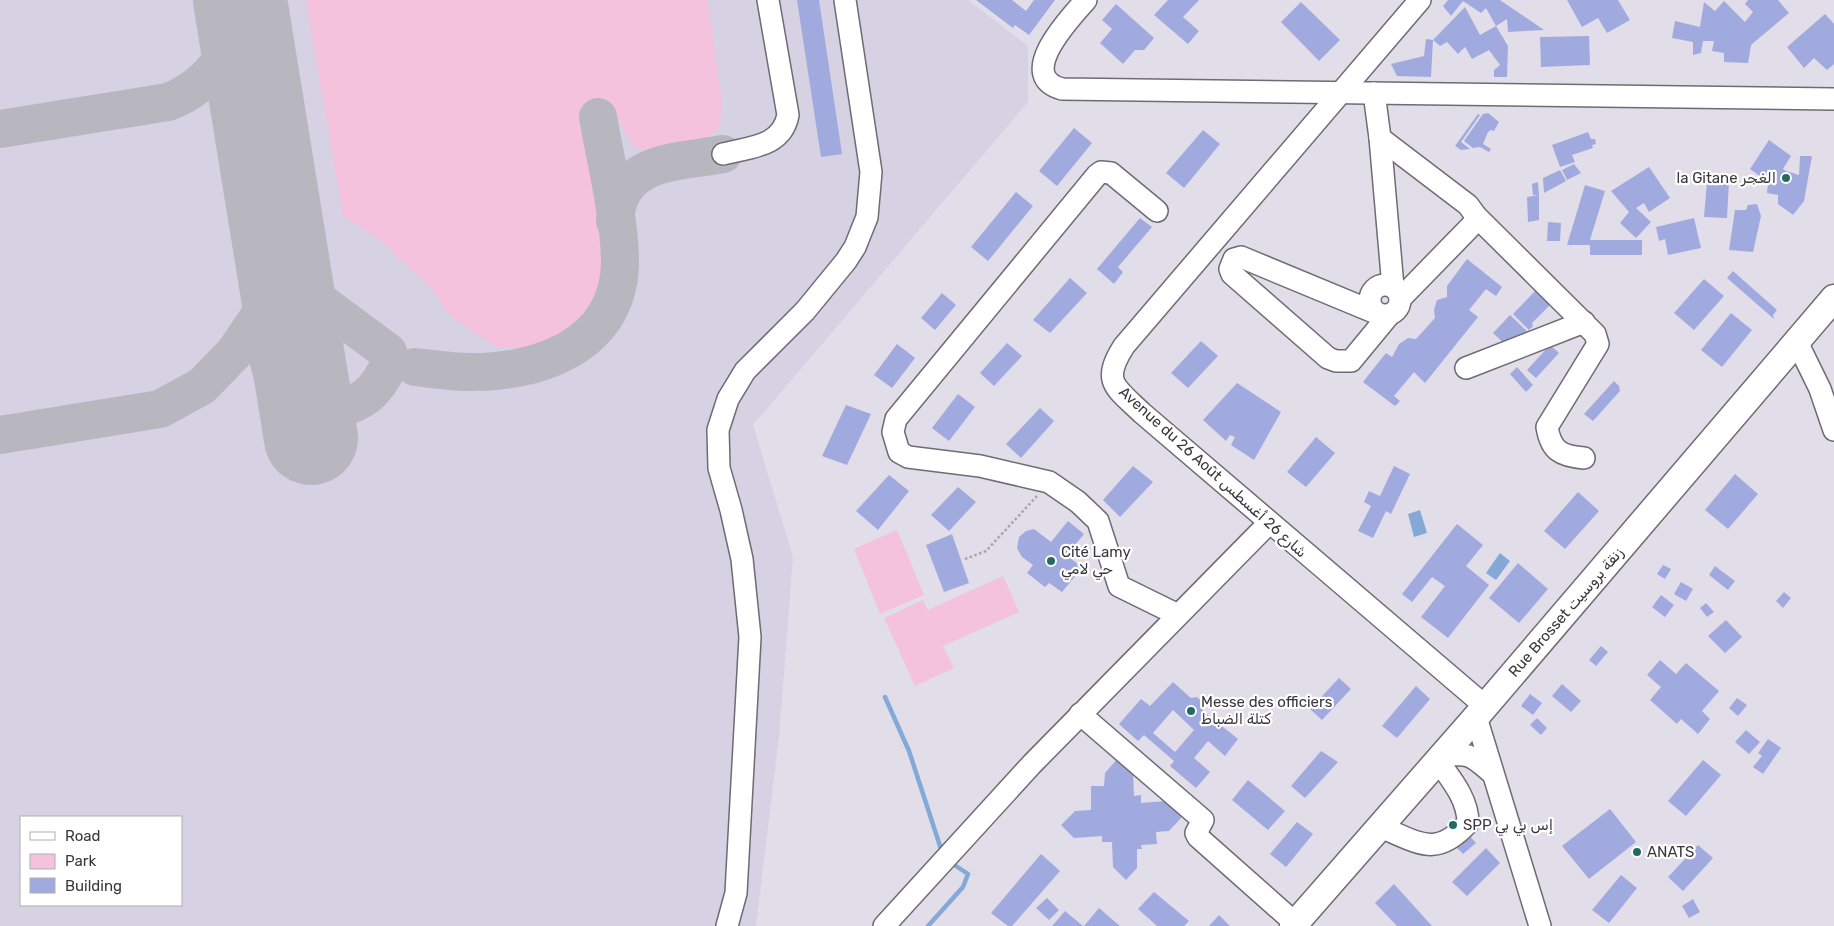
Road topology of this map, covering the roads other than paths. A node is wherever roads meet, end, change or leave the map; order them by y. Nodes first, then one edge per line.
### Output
1 (768, 0) edge
2 (845, 0) edge
3 (1086, 0) edge
4 (1420, 0) edge
5 (1341, 92) junction
6 (1374, 93) junction
7 (1834, 99) edge
8 (1380, 138) junction
9 (723, 154) dead end
10 (1157, 211) dead end
11 (1476, 216) junction
12 (1834, 298) edge
13 (1390, 303) junction
14 (1584, 322) junction
15 (1797, 342) junction
16 (1466, 368) dead end
17 (1834, 430) edge
18 (1584, 458) dead end
19 (1269, 523) junction
20 (1178, 615) junction
21 (1480, 712) junction
22 (1080, 714) junction
23 (1440, 758) junction
24 (1493, 774) junction
25 (1380, 827) junction
26 (1294, 925) edge
27 (727, 926) edge
28 (884, 926) edge
29 (1540, 926) edge

1 - 9 street
2 - 27 street
3 - 5 street
4 - 5 street, Avenue du 26 Août شارع 26 أغسطس
5 - 6 street
5 - 19 street, Avenue du 26 Août شارع 26 أغسطس
6 - 7 street
6 - 8 street
8 - 11 street
8 - 13 street
10 - 20 street
11 - 13 street
11 - 14 street
12 - 15 main road, Rue Brosset زنقة بروسيت
13 - 13 street
14 - 16 street
14 - 18 street
15 - 17 street
15 - 21 main road, Rue Brosset زنقة بروسيت
19 - 20 street
19 - 21 street, Avenue du 26 Août شارع 26 أغسطس
20 - 22 street
21 - 23 main road, Rue Brosset زنقة بروسيت
21 - 24 street
22 - 26 street, Rue Brosset زنقة بروسيت
22 - 28 street
23 - 24 street
23 - 25 main road, Rue Brosset زنقة بروسيت
23 - 25 street
24 - 29 street
25 - 26 main road, Rue Brosset زنقة بروسيت

